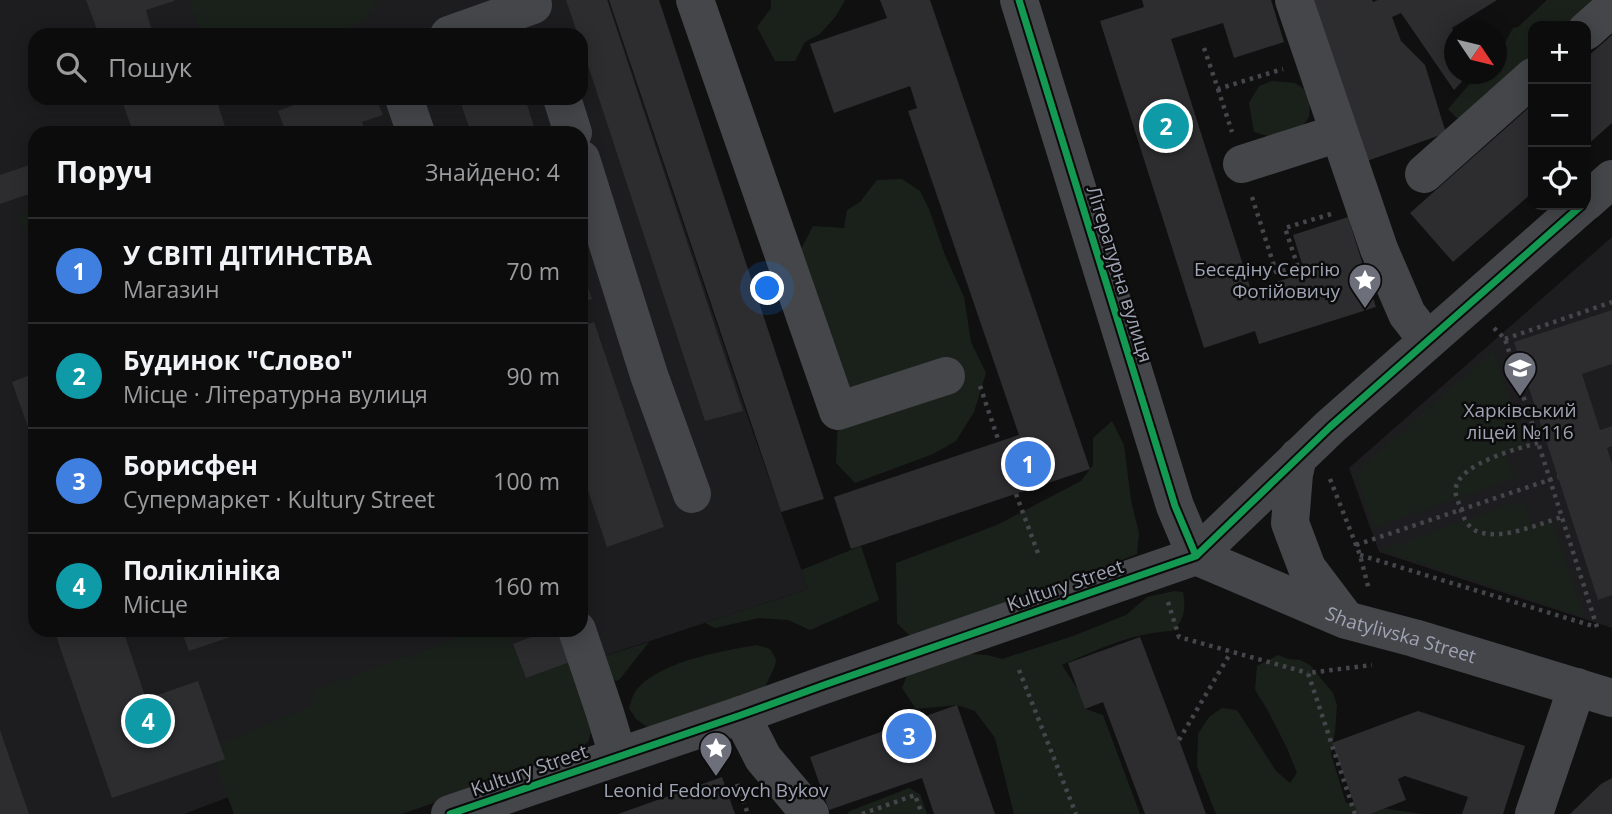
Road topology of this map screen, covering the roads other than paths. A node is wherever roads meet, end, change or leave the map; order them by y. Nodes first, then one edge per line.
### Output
1 (695, 0) edge
2 (1294, 0) edge
3 (1029, 3) edge
4 (1612, 8) edge
5 (536, 13) edge
6 (1591, 27) edge
7 (477, 28) edge
8 (1528, 82) edge
9 (406, 105) edge
10 (564, 105) edge
11 (414, 126) edge
12 (571, 126) edge
13 (1339, 133) junction
14 (1242, 164) road end
15 (1424, 174) dead end
16 (1612, 179) edge
17 (588, 181) edge
18 (1591, 197) edge
19 (1576, 210) edge
20 (1427, 340) junction
21 (946, 376) road end
22 (1312, 464) junction
23 (692, 494) dead end
24 (1196, 556) junction
25 (1358, 606) junction
26 (580, 637) edge
27 (1595, 693) edge
28 (741, 715) junction
29 (618, 756) junction
30 (450, 814) edge
31 (810, 814) edge
32 (1534, 814) edge

1 - 21 street
2 - 13 street
3 - 24 street, Літературна вулиця
4 - 6 street
5 - 7 street
8 - 15 street
9 - 11 street
10 - 12 street
13 - 14 street
13 - 20 street
16 - 18 street, Kultury Street
17 - 23 street
19 - 20 street, Kultury Street
20 - 22 street, Kultury Street
22 - 24 street, Kultury Street
22 - 25 street
24 - 25 street, Shatylivska Street
24 - 28 street, Kultury Street
25 - 27 street, Shatylivska Street
26 - 29 street
27 - 32 street
28 - 29 street, Kultury Street
28 - 31 street
29 - 30 street, Kultury Street

